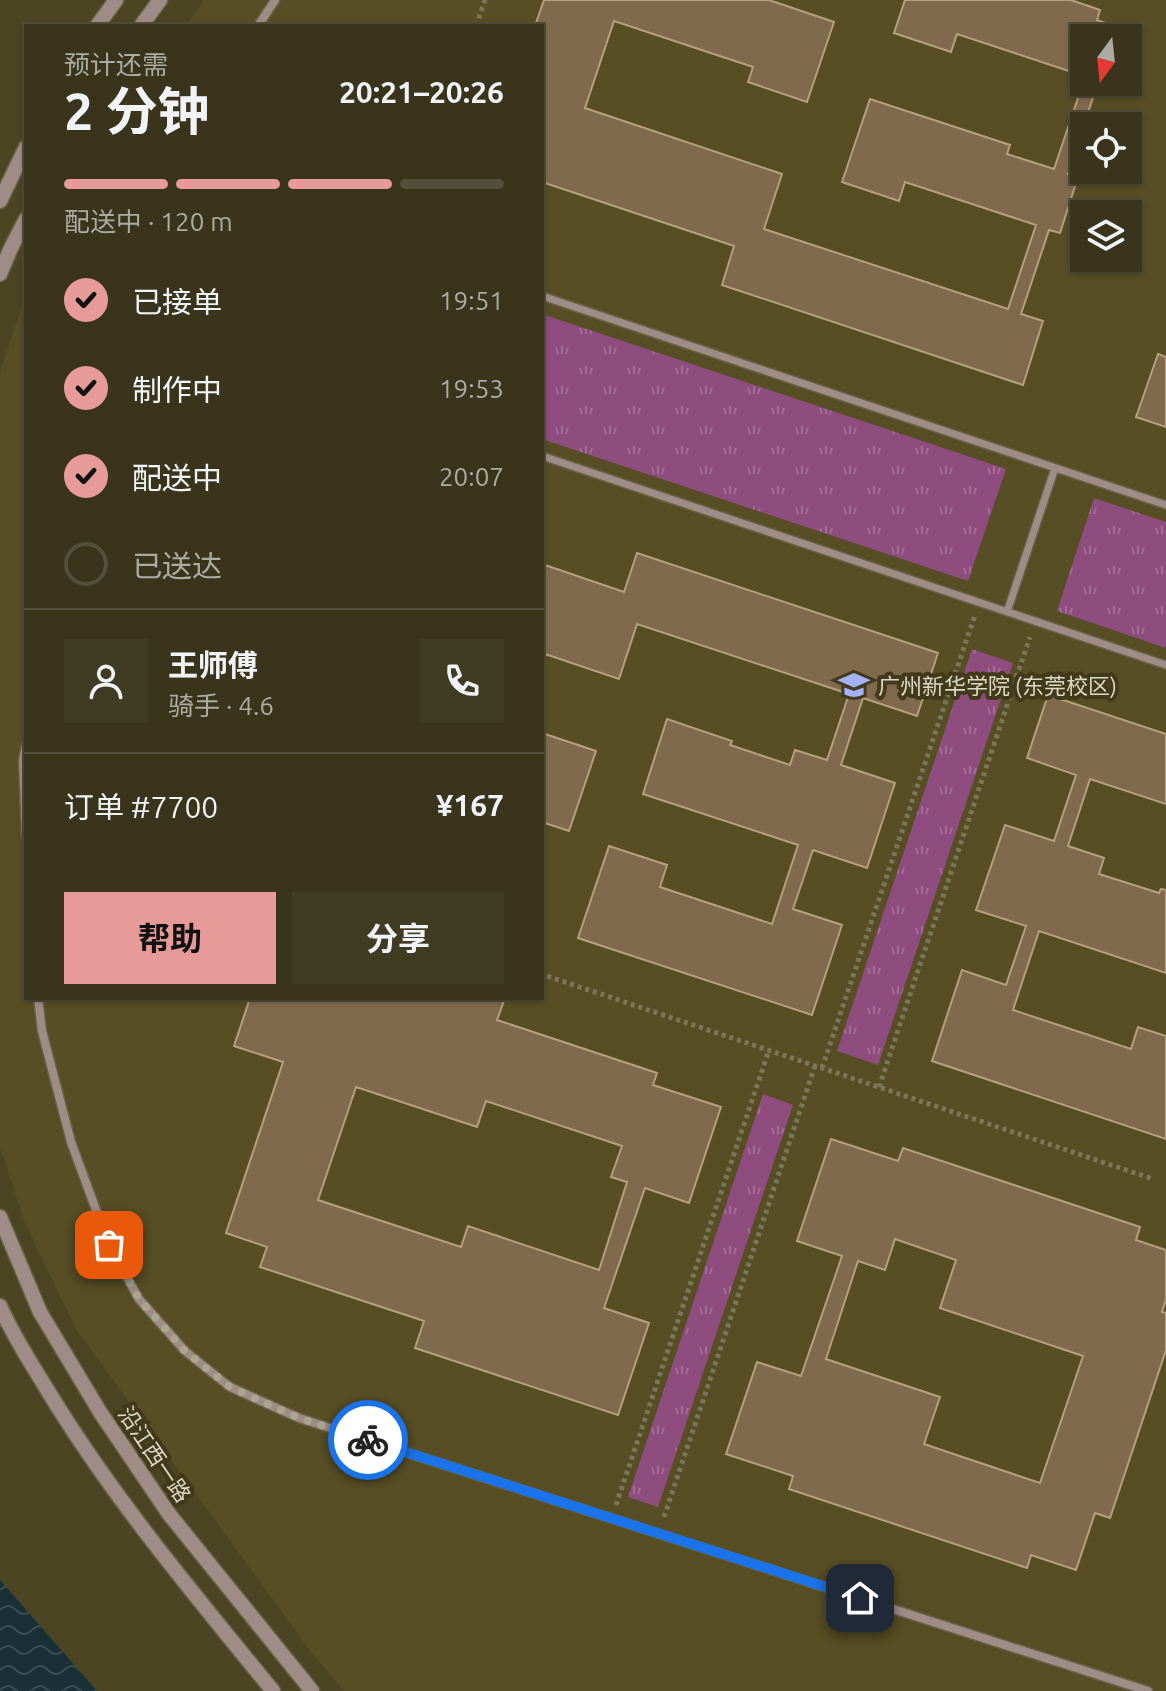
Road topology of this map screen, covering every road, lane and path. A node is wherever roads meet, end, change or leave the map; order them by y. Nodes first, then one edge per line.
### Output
1 (116, 0) edge
2 (160, 0) edge
3 (275, 0) edge
4 (485, 0) edge
5 (98, 24) edge
6 (142, 24) edge
7 (259, 24) edge
8 (477, 24) edge
9 (24, 151) edge
10 (0, 201) edge
11 (24, 223) edge
12 (0, 274) edge
13 (544, 297) edge
14 (544, 457) edge
15 (1055, 468) junction
16 (1166, 505) edge
17 (979, 603) junction
18 (1007, 612) junction
19 (1035, 621) junction
20 (1166, 665) edge
21 (24, 755) edge
22 (24, 786) edge
23 (544, 975) edge
24 (38, 1000) edge
25 (769, 1050) junction
26 (815, 1066) junction
27 (822, 1068) junction
28 (879, 1087) junction
29 (1153, 1179) dead end
30 (0, 1217) edge
31 (0, 1306) edge
32 (611, 1519) junction
33 (658, 1534) junction
34 (273, 1691) edge
35 (312, 1691) edge
36 (1148, 1691) edge

1 - 5 street
2 - 6 street
3 - 7 street
4 - 8 path
9 - 10 street
11 - 12 street
13 - 15 street
14 - 17 street
15 - 16 street
15 - 18 street
17 - 18 street
17 - 27 path
18 - 19 street
19 - 20 street
19 - 28 path
21 - 22 street
23 - 25 path
24 - 32 street
25 - 26 path
25 - 32 path
26 - 27 path
26 - 33 path
27 - 28 path
28 - 29 path
30 - 35 street, 沿江西一路
31 - 34 street
32 - 33 street
33 - 36 street

